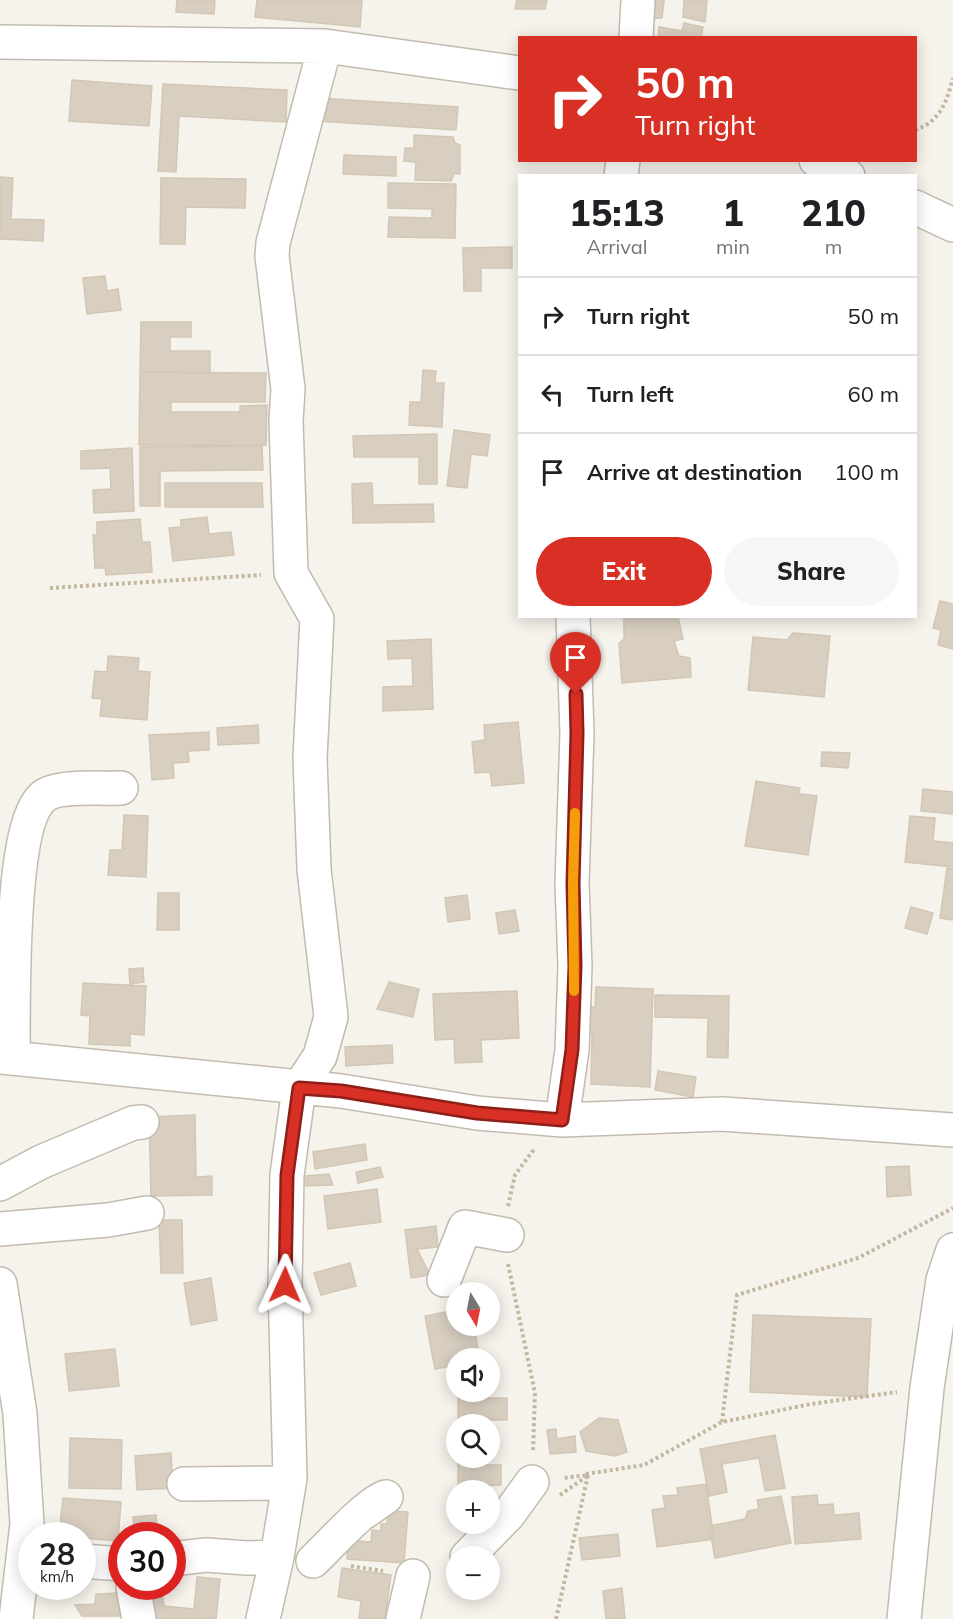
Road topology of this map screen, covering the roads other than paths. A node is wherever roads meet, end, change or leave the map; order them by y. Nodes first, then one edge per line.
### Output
1 (638, 0) edge
2 (636, 36) edge
3 (0, 42) edge
4 (325, 46) junction
5 (518, 73) edge
6 (820, 162) edge
7 (844, 174) edge
8 (917, 208) edge
9 (953, 225) edge
10 (573, 618) edge
11 (121, 788) dead end
12 (6, 1057) edge
13 (299, 1088) junction
14 (562, 1120) junction
15 (142, 1122) dead end
16 (953, 1130) edge
17 (0, 1184) edge
18 (147, 1213) dead end
19 (0, 1229) edge
20 (507, 1235) road end
21 (953, 1250) edge
22 (444, 1281) dead end
23 (0, 1284) edge
24 (5, 1357) edge
25 (532, 1482) road end
26 (289, 1483) junction
27 (184, 1484) dead end
28 (363, 1514) dead end
29 (27, 1522) edge
30 (478, 1546) edge
31 (186, 1557) edge
32 (277, 1557) junction
33 (313, 1561) road end
34 (413, 1576) road end
35 (19, 1600) edge
36 (135, 1600) edge
37 (16, 1619) edge
38 (139, 1619) edge
39 (263, 1619) edge
40 (404, 1619) edge
41 (904, 1619) edge

1 - 2 street
3 - 4 street
4 - 5 street
4 - 13 street
6 - 7 street
8 - 9 street
10 - 14 street
11 - 12 street
12 - 13 street
13 - 14 street
13 - 26 street
14 - 16 street
15 - 17 street
18 - 19 street
20 - 22 street
21 - 41 street
23 - 24 street
24 - 29 street
25 - 30 street
26 - 27 street
26 - 32 street
28 - 33 street
31 - 32 street
32 - 39 street
34 - 40 street
35 - 37 street
36 - 38 street

